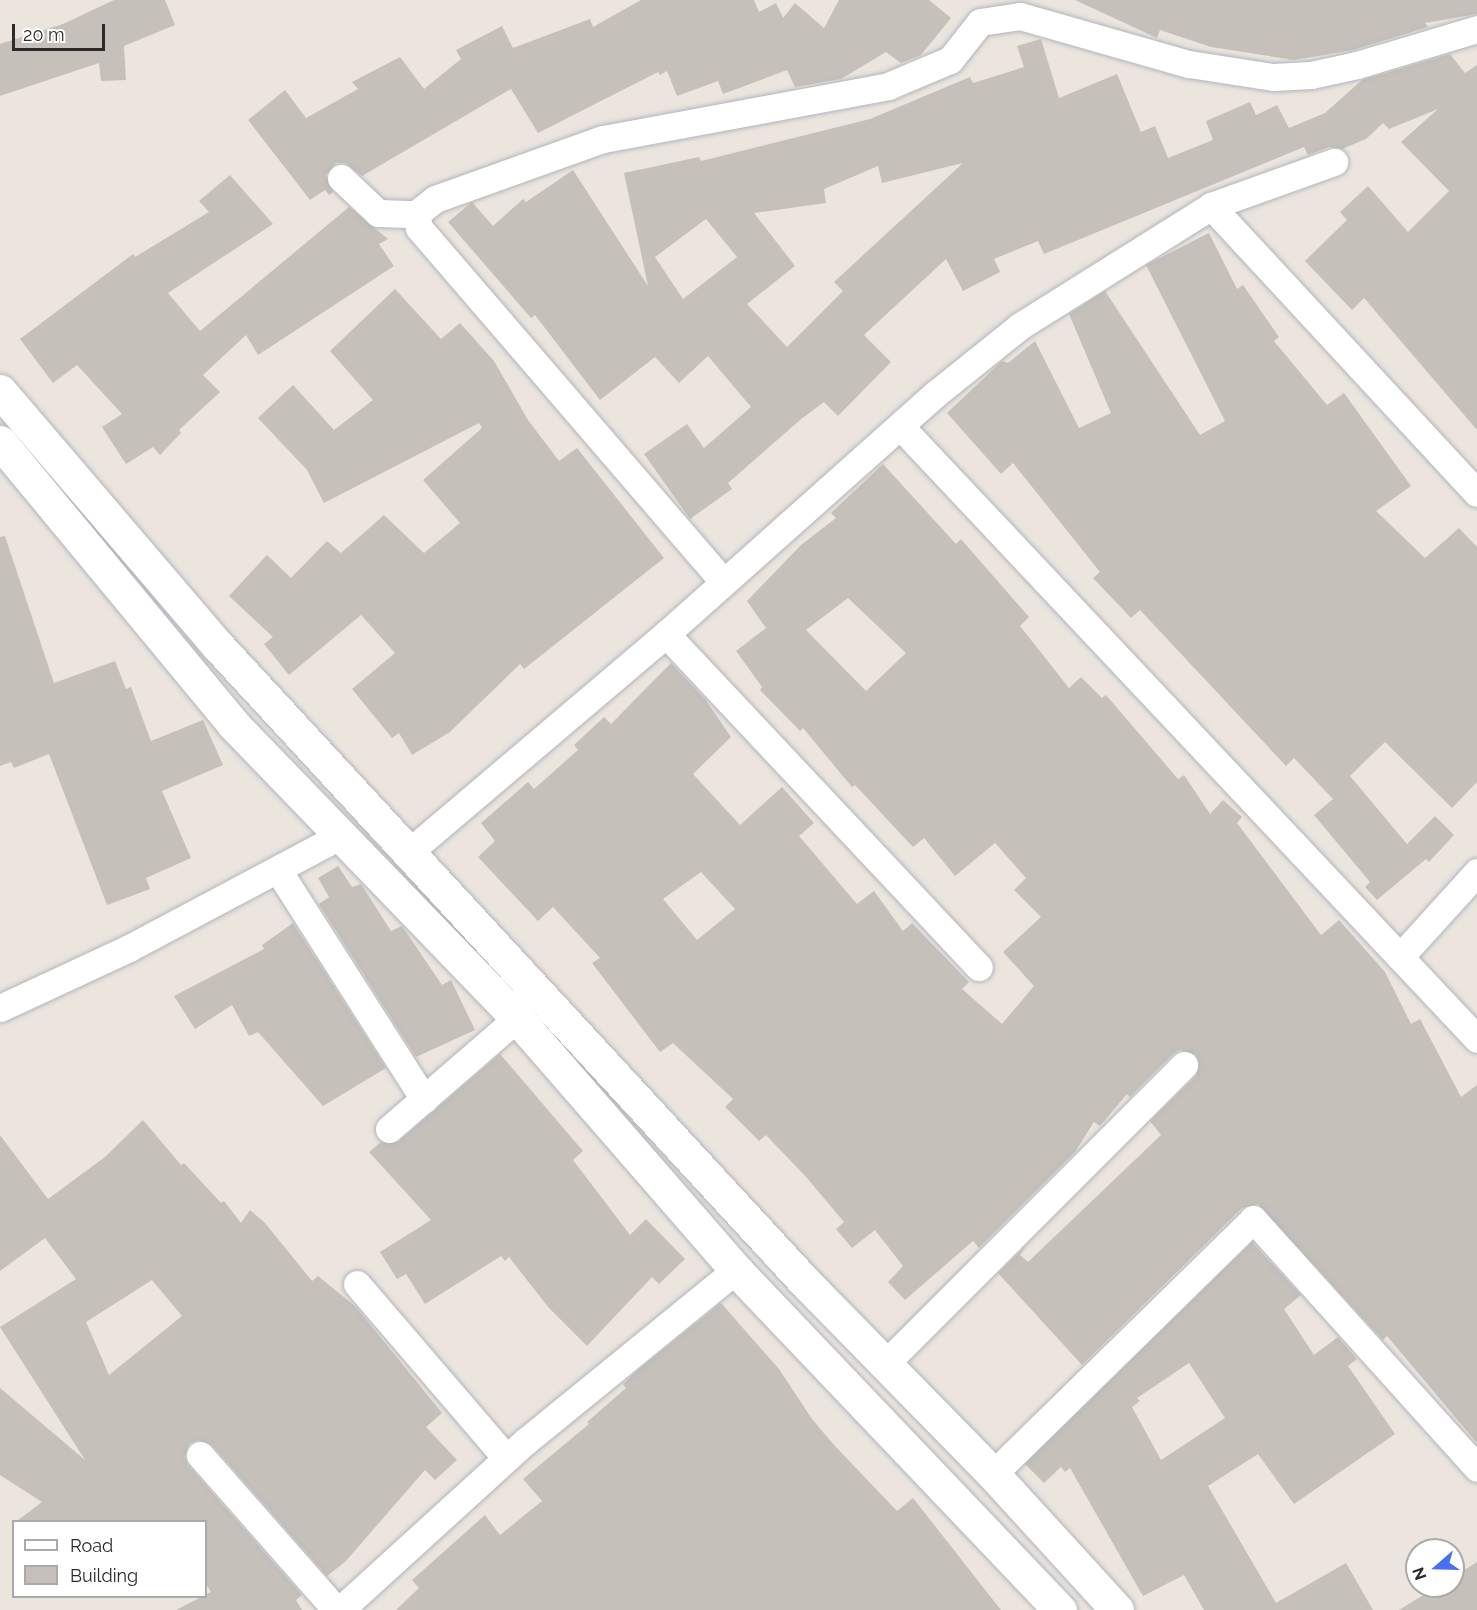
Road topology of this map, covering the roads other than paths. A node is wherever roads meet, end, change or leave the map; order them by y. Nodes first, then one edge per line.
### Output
1 (1477, 29) edge
2 (1334, 162) dead end
3 (341, 178) dead end
4 (1211, 206) junction
5 (416, 214) junction
6 (0, 391) edge
7 (900, 426) junction
8 (0, 442) edge
9 (1477, 493) edge
10 (724, 582) junction
11 (666, 634) junction
12 (343, 834) junction
13 (410, 852) junction
14 (278, 870) junction
15 (1477, 872) edge
16 (1400, 957) junction
17 (978, 967) dead end
18 (0, 1008) edge
19 (517, 1018) junction
20 (1477, 1039) edge
21 (1184, 1065) dead end
22 (424, 1099) junction
23 (389, 1129) dead end
24 (736, 1270) junction
25 (357, 1284) dead end
26 (885, 1364) junction
27 (200, 1455) dead end
28 (506, 1458) junction
29 (1477, 1468) edge
30 (993, 1474) junction
31 (338, 1610) edge
32 (1060, 1610) edge
33 (1117, 1610) edge

1 - 5 street
2 - 4 street
3 - 5 street
4 - 7 street
4 - 9 street
5 - 10 street
6 - 13 street
7 - 10 street
7 - 16 street
8 - 12 street
10 - 11 street
11 - 13 street
11 - 17 street
12 - 14 street
12 - 19 street
13 - 26 street
14 - 18 street
14 - 22 street
15 - 16 street
16 - 20 street
19 - 22 street
19 - 24 street
21 - 26 street
22 - 23 street
24 - 28 street
24 - 32 street
25 - 28 street
26 - 30 street
27 - 31 street
28 - 31 street
29 - 30 street
30 - 33 street

